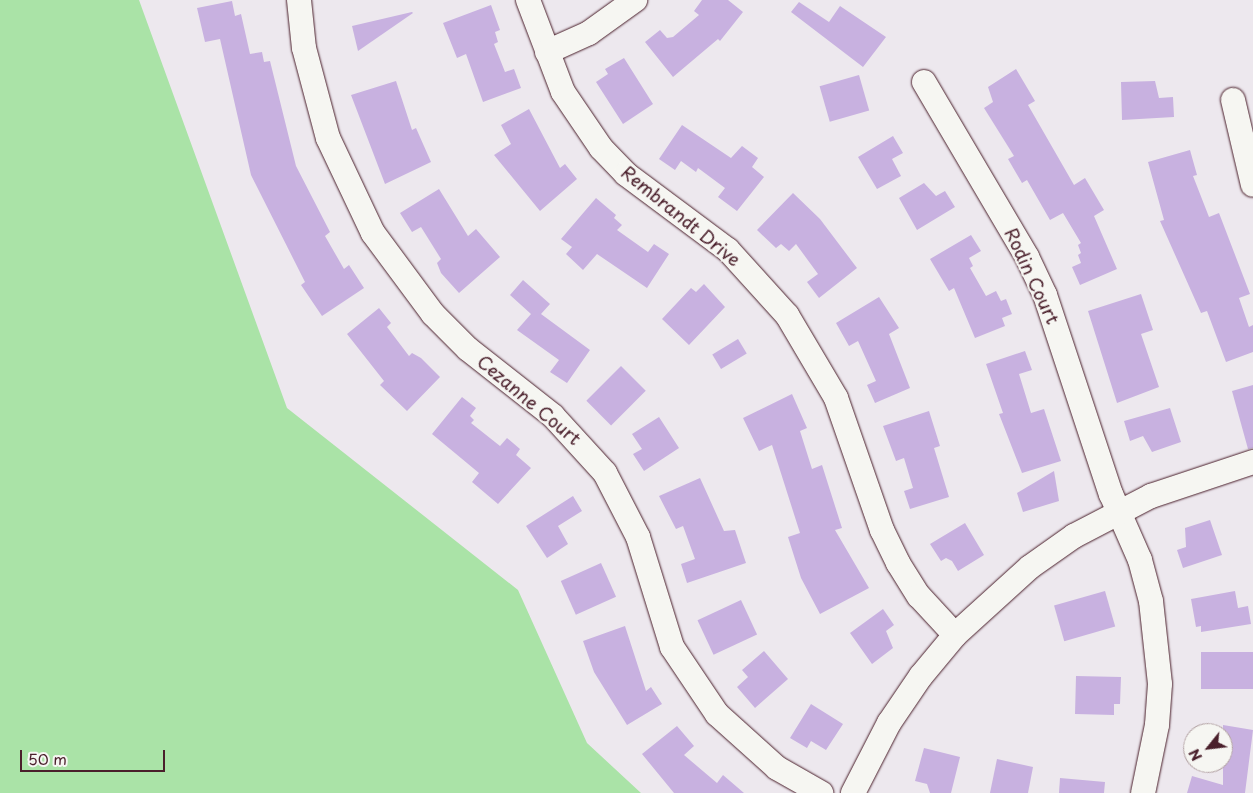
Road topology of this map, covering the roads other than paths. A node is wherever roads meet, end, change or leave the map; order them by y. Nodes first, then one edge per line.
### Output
1 (299, 0) edge
2 (528, 0) edge
3 (635, 0) edge
4 (547, 52) junction
5 (924, 82) dead end
6 (1233, 100) dead end
7 (1253, 185) edge
8 (1253, 462) edge
9 (1119, 511) junction
10 (955, 635) junction
11 (821, 793) edge
12 (853, 793) edge
13 (1142, 793) edge

1 - 11 street, Cezanne Court
2 - 4 street, Rembrandt Drive
3 - 4 street
4 - 10 street, Rembrandt Drive
5 - 9 street, Rodin Court
6 - 7 street
8 - 9 street
9 - 10 street
9 - 13 street, Rodin Court
10 - 12 street

